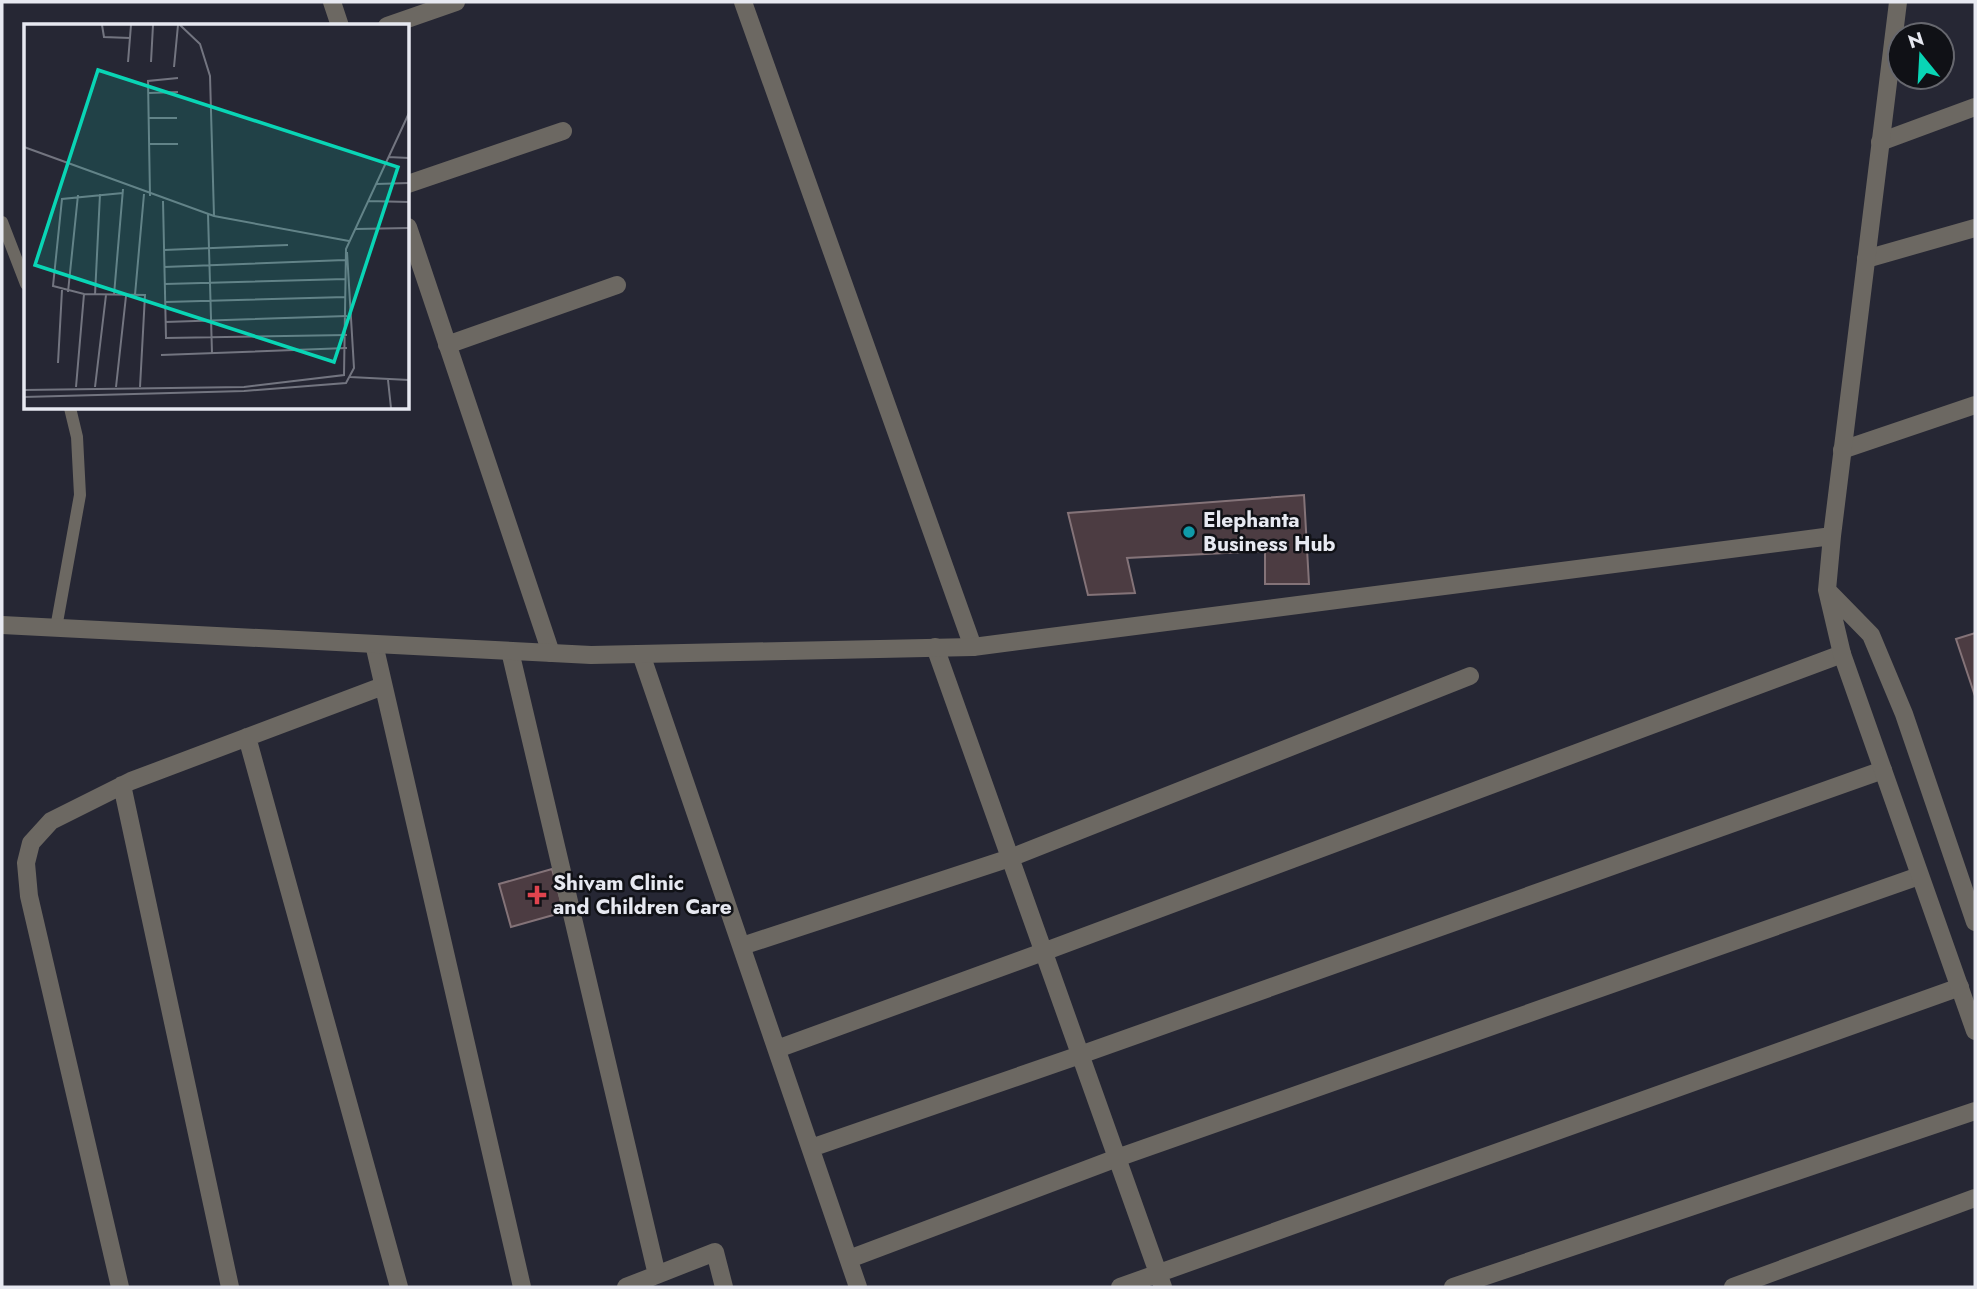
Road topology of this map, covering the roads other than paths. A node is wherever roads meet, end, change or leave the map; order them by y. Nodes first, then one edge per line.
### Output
1 (331, 2) edge
2 (456, 2) edge
3 (743, 2) edge
4 (1898, 2) edge
5 (339, 24) edge
6 (393, 24) edge
7 (1975, 107) edge
8 (563, 131) dead end
9 (1880, 142) junction
10 (410, 183) edge
11 (2, 222) edge
12 (1975, 228) edge
13 (410, 233) edge
14 (1866, 259) junction
15 (24, 279) edge
16 (617, 285) dead end
17 (447, 345) junction
18 (1975, 405) edge
19 (70, 410) edge
20 (1842, 450) junction
21 (1832, 536) junction
22 (1827, 590) junction
23 (2, 625) edge
24 (57, 628) junction
25 (374, 644) junction
26 (935, 647) junction
27 (973, 647) junction
28 (510, 651) junction
29 (551, 653) junction
30 (641, 654) junction
31 (1842, 654) junction
32 (1470, 676) dead end
33 (383, 686) junction
34 (247, 737) junction
35 (1883, 770) junction
36 (122, 785) junction
37 (1010, 858) junction
38 (1919, 876) junction
39 (1975, 922) edge
40 (742, 946) junction
41 (1043, 952) junction
42 (1960, 987) junction
43 (1975, 1031) edge
44 (777, 1049) junction
45 (1080, 1055) junction
46 (1975, 1111) edge
47 (811, 1148) junction
48 (1116, 1158) junction
49 (1975, 1198) edge
50 (849, 1259) junction
51 (657, 1275) junction
52 (1160, 1280) edge
53 (120, 1287) edge
54 (230, 1287) edge
55 (398, 1287) edge
56 (522, 1287) edge
57 (626, 1287) edge
58 (724, 1287) edge
59 (858, 1287) edge
60 (1120, 1287) edge
61 (1454, 1287) edge
62 (1733, 1287) edge

1 - 5 street
2 - 6 street
3 - 27 street
4 - 9 street
7 - 9 street
8 - 10 street
9 - 14 street
11 - 15 lane
12 - 14 street
13 - 17 street
14 - 20 street
16 - 17 street
17 - 29 street
18 - 20 street
19 - 24 lane
20 - 21 street
21 - 22 street
21 - 27 street
22 - 31 street
22 - 39 street
23 - 24 street
24 - 25 street
25 - 28 street
25 - 33 street
26 - 27 street
26 - 30 street
26 - 37 street
28 - 29 street
28 - 51 street
29 - 30 street
30 - 40 street
31 - 35 street
31 - 41 street
32 - 37 street
33 - 34 street
33 - 56 street
34 - 36 street
34 - 55 street
35 - 38 street
35 - 45 street
36 - 53 street
36 - 54 street
37 - 40 street
37 - 41 street
38 - 42 street
38 - 48 street
40 - 44 street
41 - 44 street
41 - 45 street
42 - 43 street
42 - 52 street
44 - 47 street
45 - 47 street
45 - 48 street
46 - 61 street
47 - 50 street
48 - 50 street
48 - 52 street
49 - 62 street
50 - 59 street
51 - 57 street
51 - 58 street
52 - 60 street

